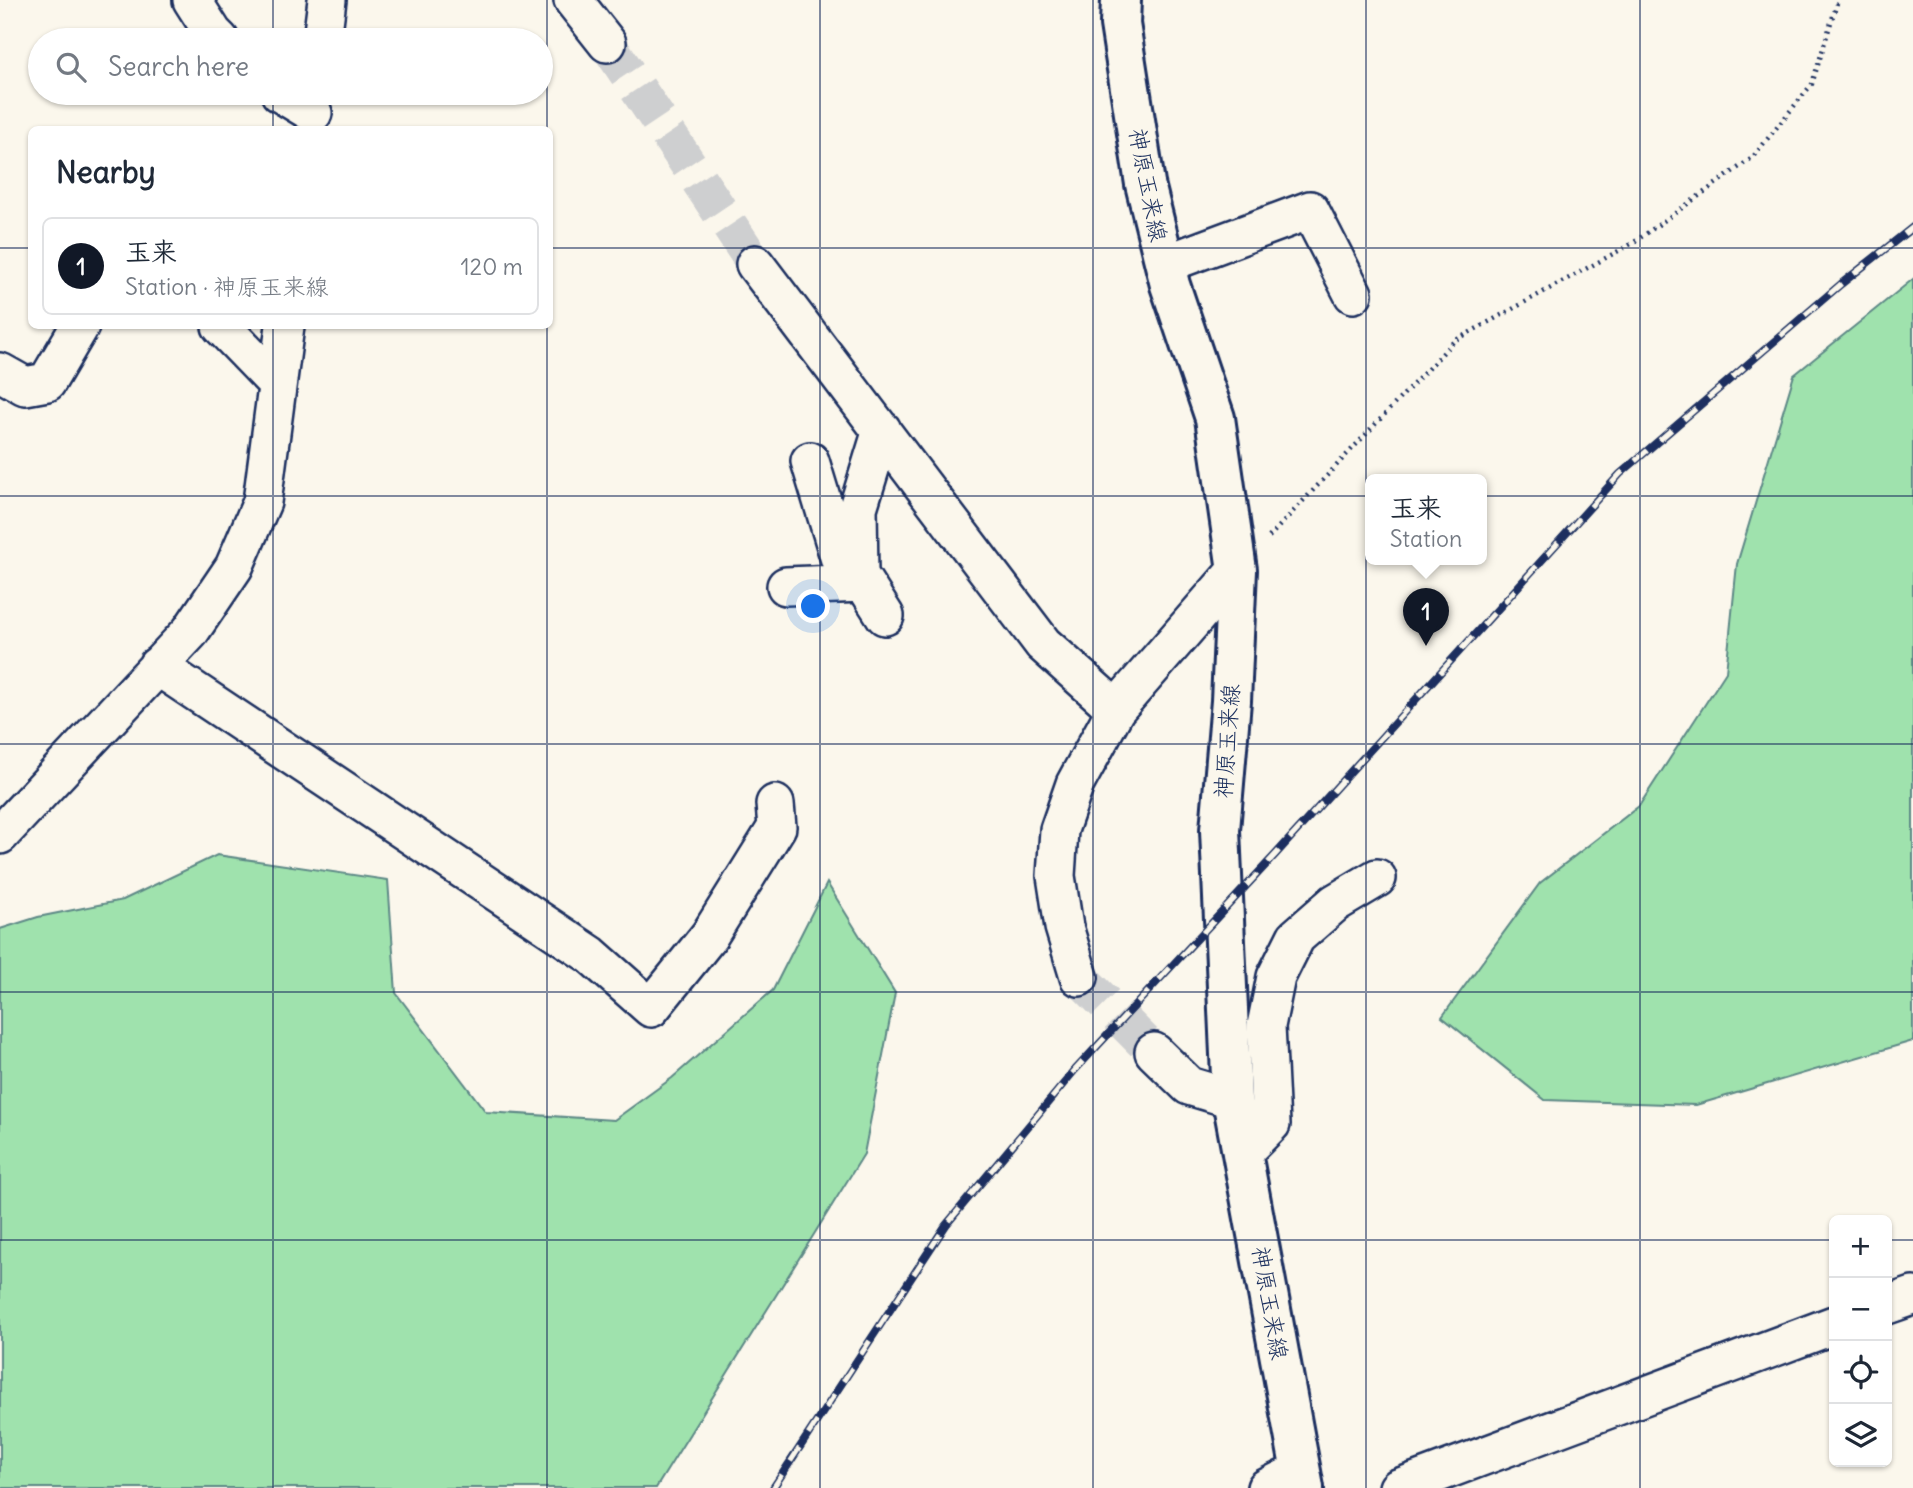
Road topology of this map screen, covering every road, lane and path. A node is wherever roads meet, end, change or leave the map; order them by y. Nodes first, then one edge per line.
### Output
1 (192, 0) edge
2 (327, 0) edge
3 (573, 0) edge
4 (1122, 0) edge
5 (1838, 0) edge
6 (210, 28) edge
7 (324, 28) edge
8 (607, 43) tunnel mouth
9 (755, 264) tunnel mouth
10 (1165, 264) junction
11 (1353, 294) dead end
12 (78, 329) edge
13 (224, 329) edge
14 (285, 329) edge
15 (0, 372) edge
16 (277, 384) junction
17 (881, 430) junction
18 (810, 461) dead end
19 (1237, 570) junction
20 (855, 583) junction
21 (786, 586) dead end
22 (885, 616) dead end
23 (157, 666) junction
24 (1116, 709) junction
25 (0, 789) edge
26 (37, 795) junction
27 (775, 804) dead end
28 (0, 835) edge
29 (1377, 878) dead end
30 (1079, 977) tunnel mouth
31 (1154, 1052) tunnel mouth
32 (1232, 1099) junction
33 (1242, 1153) junction
34 (1913, 1296) edge
35 (1892, 1304) edge
36 (1829, 1327) edge
37 (1302, 1479) edge
38 (1266, 1488) edge
39 (1398, 1488) edge

1 - 6 street
2 - 7 street
3 - 8 street
4 - 10 main road, 神原玉来線
5 - 19 path
9 - 17 street
10 - 11 street
10 - 19 main road, 神原玉来線
12 - 15 street
13 - 16 street
14 - 16 street
16 - 23 street
17 - 20 street
17 - 24 street
18 - 20 street
19 - 24 street
19 - 32 main road, 神原玉来線
20 - 21 street
20 - 22 street
23 - 26 street
23 - 27 street
24 - 30 street
25 - 26 street
26 - 28 street
29 - 33 street
31 - 32 street
32 - 33 main road, 神原玉来線
33 - 37 main road, 神原玉来線
34 - 35 street
36 - 39 street
37 - 38 street

